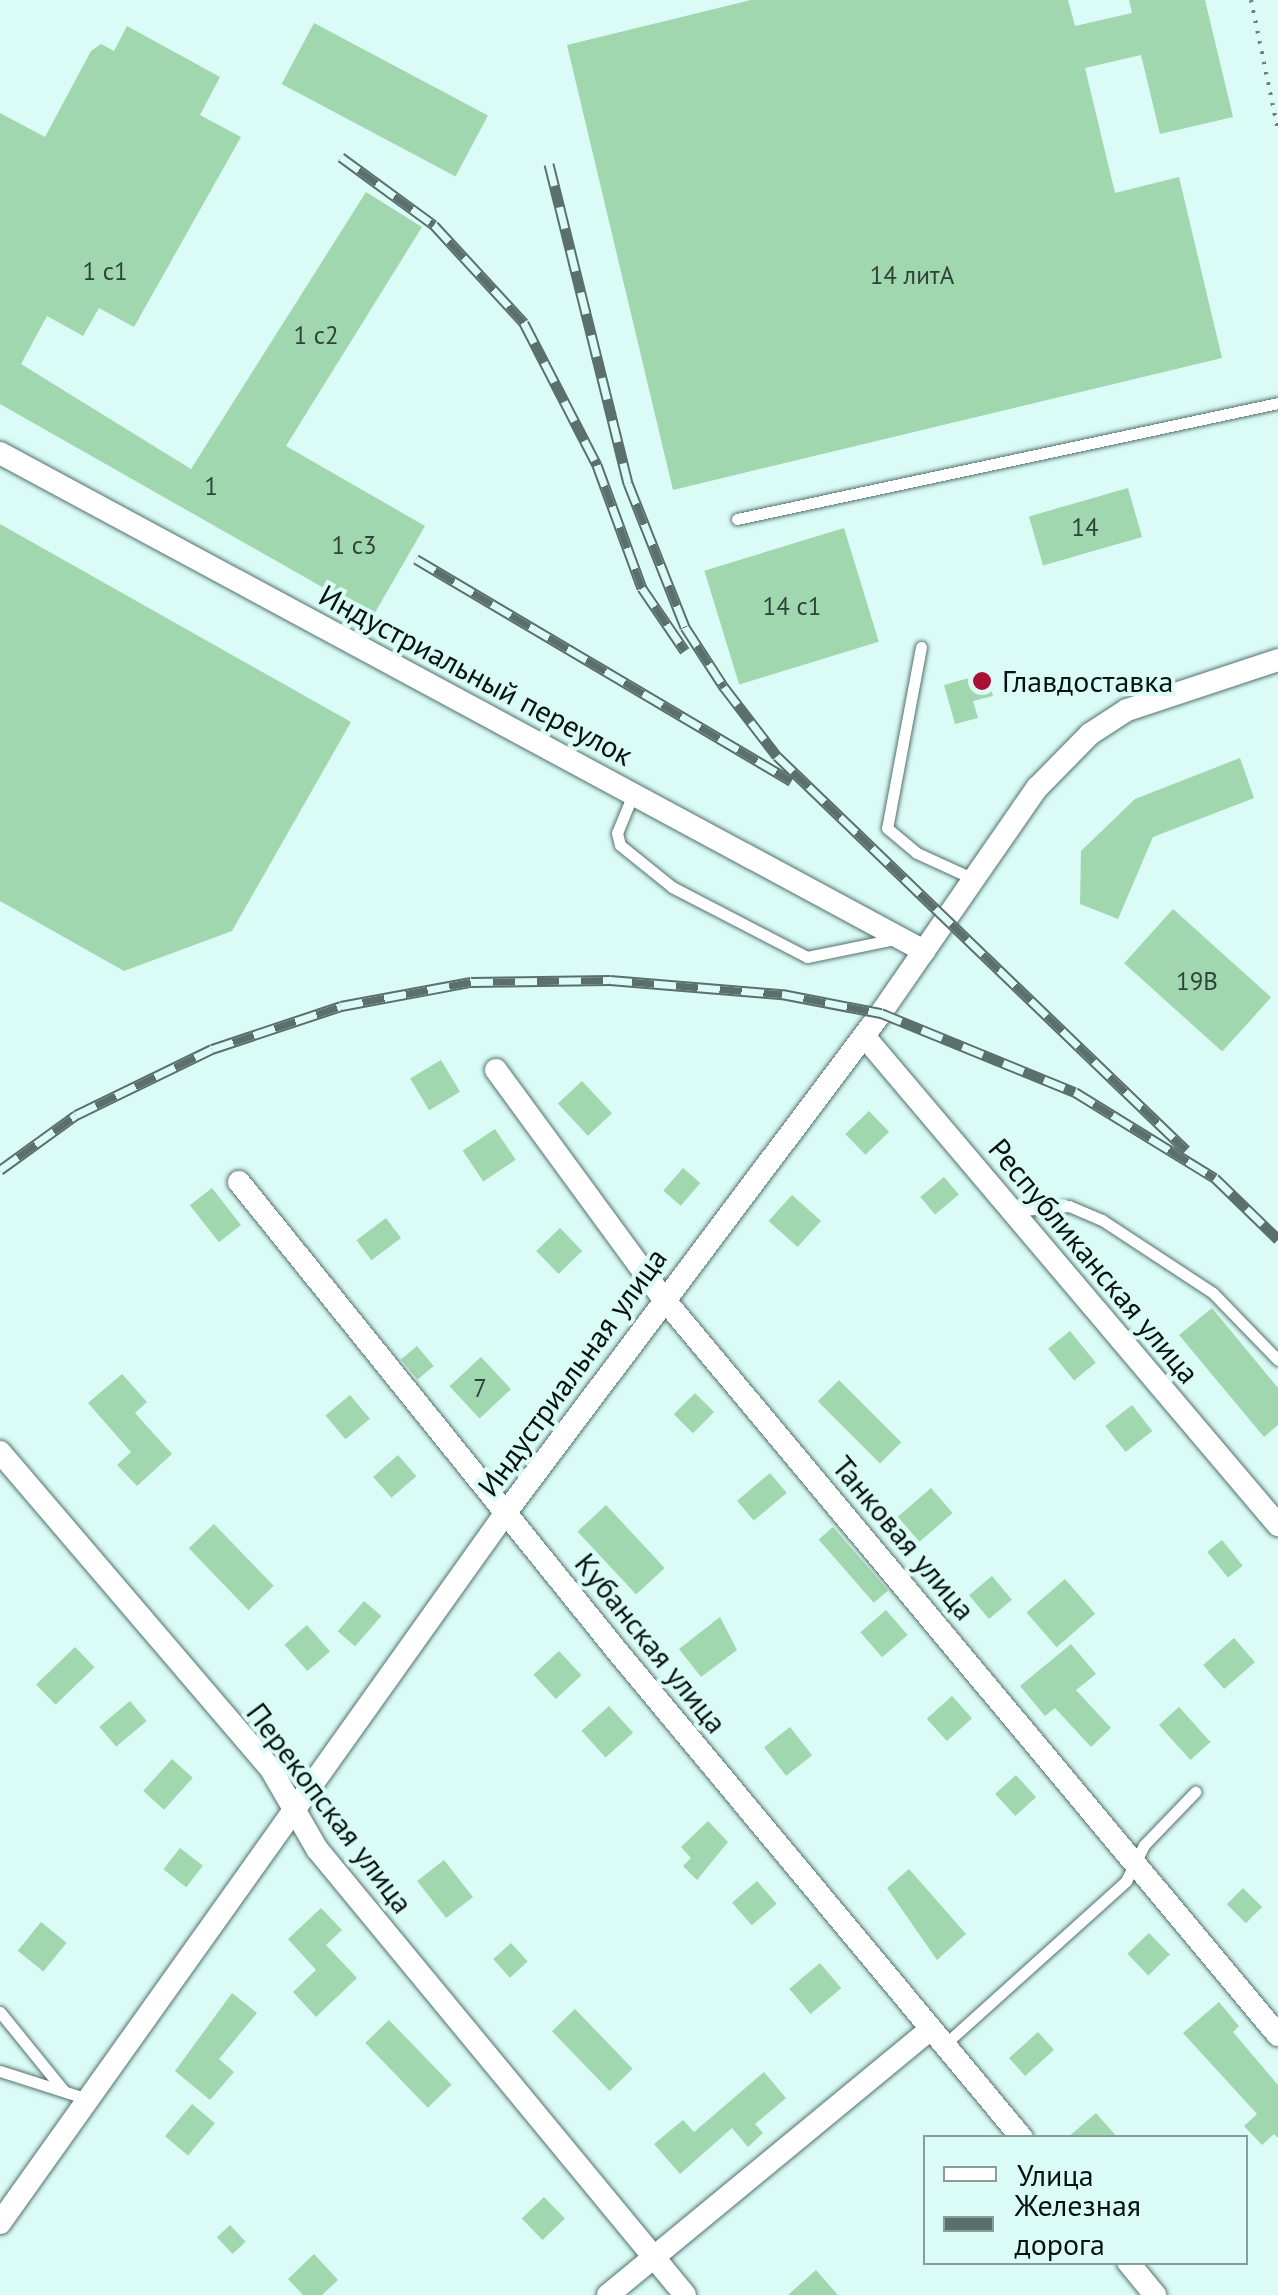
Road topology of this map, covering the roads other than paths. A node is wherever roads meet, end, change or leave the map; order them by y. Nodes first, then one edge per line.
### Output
1 (1278, 403) edge
2 (0, 452) edge
3 (737, 519) dead end
4 (921, 647) dead end
5 (1278, 660) edge
6 (633, 794) junction
7 (974, 879) junction
8 (900, 938) junction
9 (924, 951) junction
10 (864, 1036) junction
11 (496, 1070) dead end
12 (239, 1182) dead end
13 (1012, 1211) junction
14 (663, 1298) junction
15 (1278, 1360) edge
16 (0, 1452) edge
17 (507, 1511) junction
18 (1278, 1525) edge
19 (1195, 1792) dead end
20 (295, 1806) junction
21 (1137, 1863) junction
22 (0, 2012) edge
23 (1278, 2034) edge
24 (938, 2037) junction
25 (0, 2071) edge
26 (64, 2091) junction
27 (88, 2099) junction
28 (1020, 2135) edge
29 (0, 2223) edge
30 (653, 2257) junction
31 (1130, 2265) edge
32 (608, 2295) edge
33 (685, 2295) edge
34 (1155, 2295) edge

1 - 3 lane
2 - 6 street, Индустриальный переулок
4 - 7 lane
5 - 7 street, Индустриальная улица
6 - 8 street, Индустриальный переулок
6 - 8 lane
7 - 9 street, Индустриальная улица
8 - 9 street, Индустриальный переулок
9 - 10 street, Индустриальная улица
10 - 13 street, Республиканская улица
10 - 14 street, Индустриальная улица
11 - 14 street, Танковая улица
12 - 17 street, Кубанская улица
13 - 15 lane
13 - 18 street, Республиканская улица
14 - 17 street, Индустриальная улица
14 - 21 street, Танковая улица
16 - 20 street, Перекопская улица
17 - 20 street, Индустриальная улица
17 - 24 street, Кубанская улица
19 - 21 lane
20 - 27 street, Индустриальная улица
20 - 30 street, Перекопская улица
21 - 23 street, Танковая улица
21 - 24 lane
22 - 26 lane
24 - 28 street, Кубанская улица
24 - 30 street
25 - 26 lane
26 - 27 lane
27 - 29 street, Индустриальная улица
30 - 32 street
30 - 33 street, Перекопская улица
31 - 34 street

